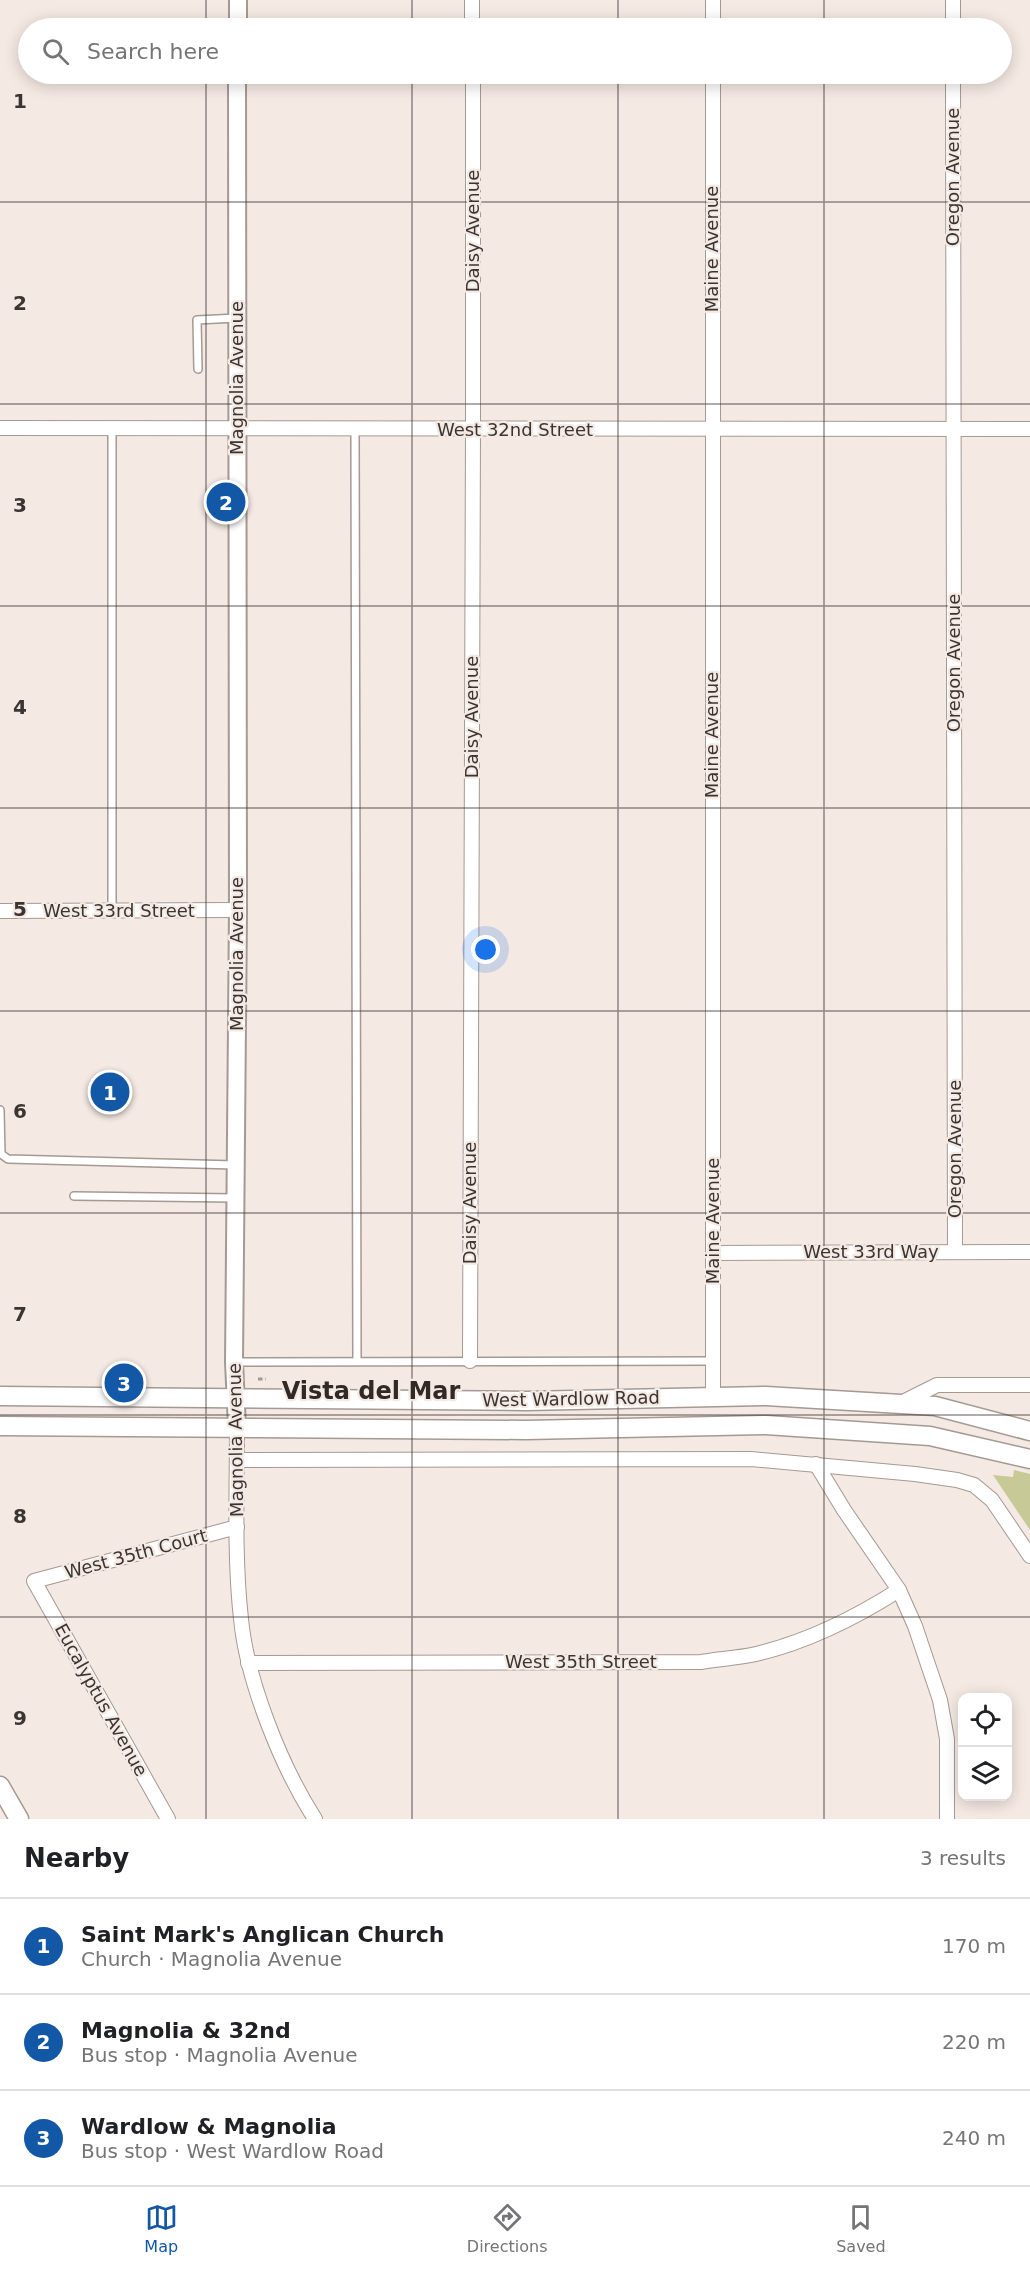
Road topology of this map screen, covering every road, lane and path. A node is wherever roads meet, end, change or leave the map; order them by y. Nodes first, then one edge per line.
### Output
1 (238, 0) edge
2 (472, 0) edge
3 (713, 0) edge
4 (953, 0) edge
5 (238, 18) edge
6 (472, 18) edge
7 (712, 18) edge
8 (953, 18) edge
9 (237, 84) edge
10 (472, 84) edge
11 (712, 84) edge
12 (953, 84) edge
13 (237, 318) junction
14 (198, 369) dead end
15 (0, 428) edge
16 (112, 429) junction
17 (237, 429) junction
18 (712, 429) junction
19 (953, 429) junction
20 (1030, 429) edge
21 (355, 430) junction
22 (473, 430) junction
23 (238, 910) junction
24 (0, 911) edge
25 (112, 911) junction
26 (0, 1110) edge
27 (235, 1165) junction
28 (74, 1196) dead end
29 (235, 1198) junction
30 (956, 1252) junction
31 (1030, 1252) edge
32 (713, 1253) junction
33 (357, 1361) junction
34 (470, 1361) junction
35 (713, 1361) junction
36 (234, 1362) junction
37 (266, 1373) dead end
38 (258, 1379) dead end
39 (1030, 1385) edge
40 (0, 1396) edge
41 (713, 1397) junction
42 (235, 1398) junction
43 (900, 1404) junction
44 (0, 1426) edge
45 (237, 1427) junction
46 (1030, 1431) edge
47 (1030, 1459) edge
48 (237, 1460) junction
49 (816, 1464) junction
50 (237, 1527) junction
51 (1030, 1556) edge
52 (34, 1581) joint
53 (899, 1590) junction
54 (248, 1663) junction
55 (0, 1786) edge
56 (313, 1816) edge
57 (19, 1819) edge
58 (168, 1819) edge
59 (298, 1819) edge
60 (947, 1819) edge

1 - 5 street
2 - 6 street
3 - 7 street
4 - 8 street
9 - 13 street, Magnolia Avenue
10 - 22 street, Daisy Avenue
11 - 18 street, Maine Avenue
12 - 19 street, Oregon Avenue
13 - 14 lane
13 - 17 street, Magnolia Avenue
15 - 16 street, West 32nd Street
16 - 17 street, West 32nd Street
16 - 25 lane
17 - 21 street, West 32nd Street
17 - 23 street, Magnolia Avenue
18 - 19 street, West 32nd Street
18 - 22 street, West 32nd Street
18 - 32 street, Maine Avenue
19 - 20 street, West 32nd Street
19 - 30 street, Oregon Avenue
21 - 22 street, West 32nd Street
21 - 33 lane
22 - 34 street, Daisy Avenue
23 - 25 street, West 33rd Street
23 - 27 street, Magnolia Avenue
24 - 25 street, West 33rd Street
26 - 27 lane
27 - 29 street, Magnolia Avenue
28 - 29 lane
29 - 36 street, Magnolia Avenue
30 - 31 street, West 33rd Way
30 - 32 street, West 33rd Way
32 - 35 street, Maine Avenue
33 - 34 lane, West Wardlow Road
33 - 36 lane, West Wardlow Road
34 - 35 lane, West Wardlow Road
35 - 41 street, Maine Avenue
36 - 42 street, Magnolia Avenue
37 - 38 path
39 - 43 street
40 - 42 main road, West Wardlow Road
41 - 42 main road, West Wardlow Road
41 - 43 main road, West Wardlow Road
42 - 45 street, Magnolia Avenue
43 - 46 main road, West Wardlow Road
44 - 45 main road, West Wardlow Road
45 - 47 main road, West Wardlow Road
45 - 48 street, Magnolia Avenue
48 - 49 street
48 - 50 street, Magnolia Avenue
49 - 51 street
49 - 53 street
50 - 52 street, West 35th Court
50 - 54 street, Magnolia Avenue
52 - 58 street, Eucalyptus Avenue
53 - 54 street, West 35th Street
53 - 60 street
54 - 56 street, Magnolia Avenue
55 - 57 main road
56 - 59 street

